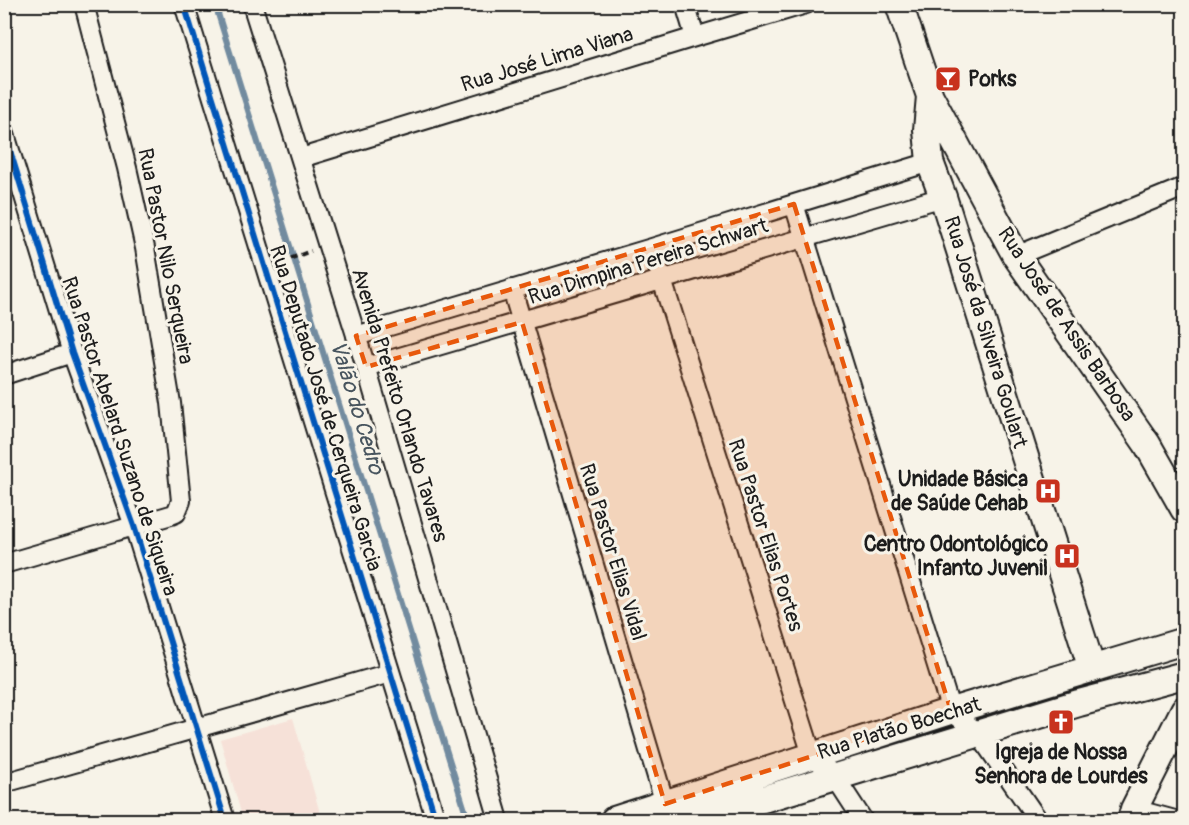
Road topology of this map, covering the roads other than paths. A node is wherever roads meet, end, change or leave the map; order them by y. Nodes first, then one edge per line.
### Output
1 (84, 4) edge
2 (184, 4) edge
3 (252, 4) edge
4 (685, 4) edge
5 (806, 4) edge
6 (899, 4) edge
7 (695, 37) junction
8 (930, 96) junction
9 (4, 131) edge
10 (301, 158) junction
11 (930, 162) junction
12 (1185, 187) edge
13 (943, 197) junction
14 (794, 204) junction
15 (804, 238) junction
16 (652, 248) junction
17 (1016, 256) junction
18 (662, 281) junction
19 (512, 289) junction
20 (522, 322) junction
21 (356, 336) junction
22 (72, 353) junction
23 (366, 368) junction
24 (4, 375) edge
25 (1185, 509) edge
26 (134, 526) junction
27 (4, 564) edge
28 (1185, 640) edge
29 (1092, 669) junction
30 (390, 673) junction
31 (1185, 675) edge
32 (1185, 710) edge
33 (951, 711) junction
34 (197, 727) junction
35 (978, 733) junction
36 (812, 755) junction
37 (835, 777) junction
38 (4, 783) edge
39 (674, 812) edge
40 (1132, 815) edge
41 (225, 820) edge
42 (436, 820) edge
43 (499, 820) edge
44 (614, 820) edge
45 (694, 820) edge
46 (863, 820) edge
47 (1038, 820) edge
48 (1175, 820) edge

1 - 26 street, Rua Pastor Nilo Serqueira
2 - 30 street, Rua Deputado José de Cerqueira Garcia
3 - 10 street, Avenida Prefeito Orlando Tavares
4 - 7 street
5 - 7 street, Rua José Lima Viana
6 - 8 main road, Rua José de Assis Barbosa
7 - 10 street, Rua José Lima Viana
8 - 11 main road, Rua José da Silveira Goulart
8 - 17 main road, Rua José de Assis Barbosa
9 - 22 street, Rua Pastor Abelard Suzano de Siqueira
10 - 21 street, Avenida Prefeito Orlando Tavares
11 - 13 main road, Rua José da Silveira Goulart
11 - 14 street, Rua Dimpina Pereira Schwart
12 - 17 street
13 - 15 street, Rua Dimpina Pereira Schwart
13 - 29 main road, Rua José da Silveira Goulart
14 - 15 street
14 - 16 street, Rua Dimpina Pereira Schwart
15 - 18 street, Rua Dimpina Pereira Schwart
15 - 33 street
16 - 18 street, Rua Pastor Elias Portes
16 - 19 street, Rua Dimpina Pereira Schwart
17 - 25 main road, Rua José de Assis Barbosa
18 - 20 street, Rua Dimpina Pereira Schwart
18 - 36 street, Rua Pastor Elias Portes
19 - 20 street, Rua Pastor Elias Vidal
19 - 21 street, Rua Dimpina Pereira Schwart
20 - 23 street, Rua Dimpina Pereira Schwart
20 - 39 street, Rua Pastor Elias Vidal
21 - 23 street, Avenida Prefeito Orlando Tavares
22 - 24 street
22 - 26 street, Rua Pastor Abelard Suzano de Siqueira
23 - 43 street, Avenida Prefeito Orlando Tavares
26 - 27 street
26 - 34 street, Rua Pastor Abelard Suzano de Siqueira
28 - 29 main road, Rua Platão Boechat
29 - 33 main road, Rua Platão Boechat
30 - 34 street
30 - 42 street, Rua Deputado José de Cerqueira Garcia
31 - 35 main road, Rua Platão Boechat
32 - 40 main road
33 - 35 street
33 - 36 main road, Rua Platão Boechat
34 - 38 street
34 - 41 street, Rua Pastor Abelard Suzano de Siqueira
35 - 37 main road, Rua Platão Boechat
35 - 47 street
36 - 37 street, Rua Pastor Elias Portes
36 - 39 main road, Rua Platão Boechat
37 - 45 main road, Rua Platão Boechat
37 - 46 street, Rua Pastor Elias Portes
39 - 44 main road, Rua Platão Boechat
40 - 48 street

